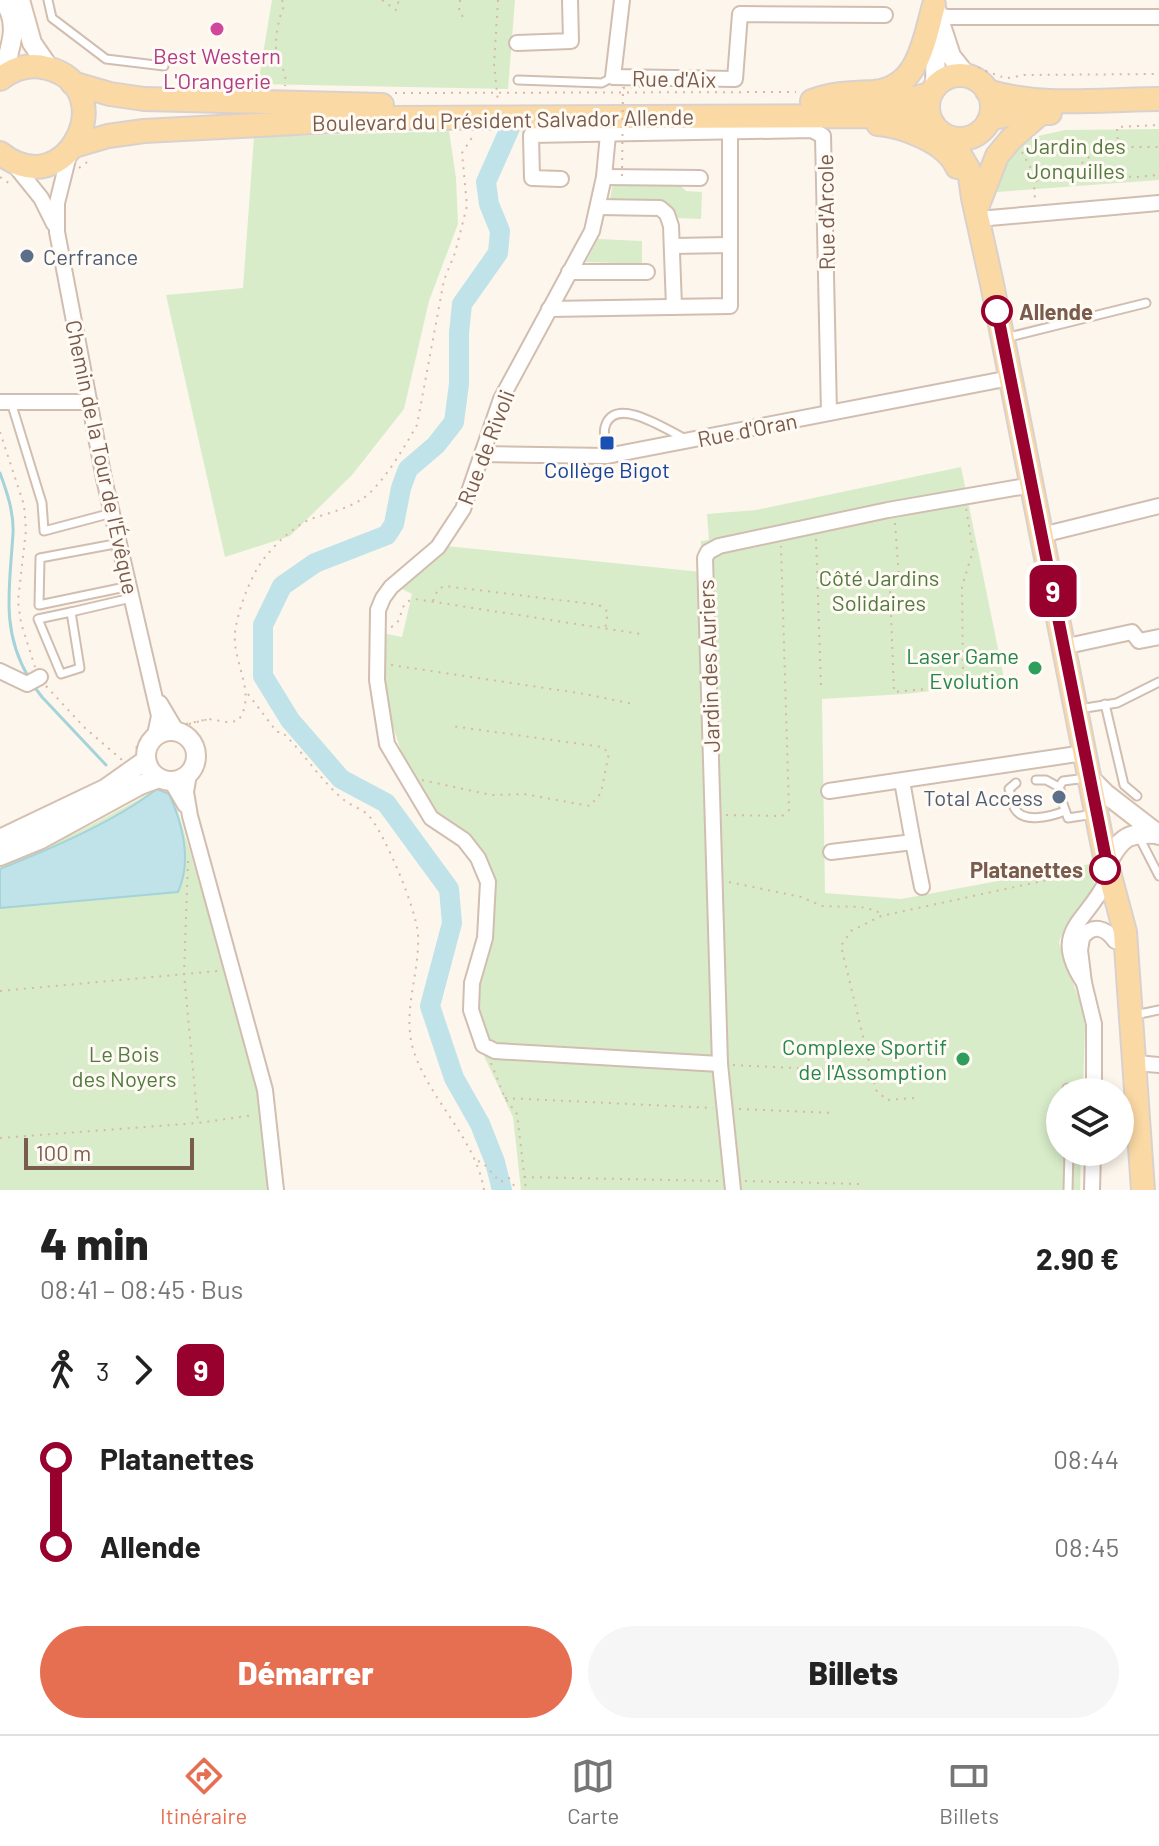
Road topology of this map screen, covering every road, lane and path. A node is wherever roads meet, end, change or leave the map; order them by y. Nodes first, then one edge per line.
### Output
1 (3, 0) edge
2 (20, 0) edge
3 (48, 0) edge
4 (282, 0) edge
5 (382, 0) edge
6 (399, 0) edge
7 (460, 0) edge
8 (498, 0) edge
9 (570, 0) edge
10 (622, 0) edge
11 (935, 10) edge
12 (885, 15) dead end
13 (463, 17) dead end
14 (1159, 17) edge
15 (517, 43) dead end
16 (951, 56) junction
17 (164, 66) dead end
18 (50, 69) junction
19 (1159, 74) edge
20 (967, 76) junction
21 (613, 77) junction
22 (1, 78) edge
23 (518, 80) dead end
24 (72, 83) junction
25 (647, 86) dead end
26 (933, 91) junction
27 (987, 91) junction
28 (284, 92) dead end
29 (1159, 99) edge
30 (812, 101) junction
31 (498, 104) junction
32 (1159, 112) edge
33 (1041, 113) junction
34 (535, 116) junction
35 (986, 124) junction
36 (1159, 125) edge
37 (479, 129) dead end
38 (941, 131) junction
39 (730, 132) junction
40 (608, 134) junction
41 (1011, 139) junction
42 (1118, 147) junction
43 (1159, 147) edge
44 (78, 156) junction
45 (3, 161) edge
46 (1055, 173) junction
47 (1159, 175) edge
48 (622, 176) junction
49 (604, 177) junction
50 (700, 178) dead end
51 (561, 179) dead end
52 (1037, 180) junction
53 (16, 188) dead end
54 (1159, 203) edge
55 (598, 207) junction
56 (1036, 213) junction
57 (977, 214) junction
58 (57, 232) junction
59 (730, 245) junction
60 (672, 246) junction
61 (569, 272) junction
62 (647, 272) dead end
63 (1146, 303) dead end
64 (674, 307) junction
65 (549, 309) junction
66 (1003, 339) junction
67 (1010, 378) junction
68 (5, 402) edge
69 (90, 402) junction
70 (829, 413) junction
71 (688, 440) junction
72 (482, 454) junction
73 (617, 454) junction
74 (1032, 485) junction
75 (965, 499) junction
76 (1159, 506) edge
77 (894, 510) junction
78 (112, 513) junction
79 (816, 525) junction
80 (781, 533) junction
81 (1042, 535) junction
82 (120, 543) junction
83 (131, 592) junction
84 (433, 602) junction
85 (71, 612) junction
86 (378, 627) junction
87 (605, 629) junction
88 (641, 634) dead end
89 (1159, 637) edge
90 (1063, 647) junction
91 (377, 664) junction
92 (0, 671) edge
93 (34, 680) dead end
94 (151, 682) junction
95 (1159, 682) edge
96 (821, 687) dead end
97 (247, 693) junction
98 (633, 704) dead end
99 (1105, 704) junction
100 (1076, 710) junction
101 (209, 719) junction
102 (452, 726) dead end
103 (176, 730) junction
104 (150, 734) junction
105 (1084, 753) junction
106 (141, 755) junction
107 (1089, 777) junction
108 (173, 778) junction
109 (409, 779) junction
110 (1036, 780) dead end
111 (902, 781) junction
112 (1016, 783) dead end
113 (829, 791) dead end
114 (1061, 793) junction
115 (1137, 796) dead end
116 (1065, 811) junction
117 (1097, 813) junction
118 (713, 815) junction
119 (1137, 832) junction
120 (1159, 834) edge
121 (0, 839) edge
122 (913, 842) junction
123 (198, 845) junction
124 (831, 852) dead end
125 (0, 856) edge
126 (1103, 870) junction
127 (1159, 876) edge
128 (715, 879) junction
129 (922, 887) dead end
130 (881, 916) junction
131 (1115, 941) junction
132 (232, 970) junction
133 (184, 974) junction
134 (1084, 983) junction
135 (0, 991) edge
136 (1159, 1010) edge
137 (1133, 1015) junction
138 (488, 1049) junction
139 (1136, 1063) junction
140 (720, 1064) junction
141 (1159, 1065) edge
142 (834, 1070) dead end
143 (1094, 1078) edge
144 (505, 1098) junction
145 (914, 1098) dead end
146 (725, 1108) junction
147 (834, 1113) dead end
148 (268, 1114) junction
149 (198, 1123) junction
150 (0, 1138) edge
151 (477, 1161) junction
152 (1069, 1166) edge
153 (1093, 1166) edge
154 (524, 1177) junction
155 (860, 1184) dead end
156 (732, 1186) edge
157 (276, 1190) edge
158 (484, 1190) edge
159 (517, 1190) edge
160 (526, 1190) edge
161 (1068, 1190) edge
162 (1092, 1190) edge
163 (1135, 1190) edge
164 (1143, 1190) edge

1 - 22 street
2 - 18 street
3 - 17 lane
4 - 28 path
5 - 6 path
7 - 13 path
8 - 31 path
9 - 15 street
10 - 21 street
11 - 14 street
11 - 16 street
11 - 26 street
11 - 30 main road
12 - 21 street, Rue d'Aix
16 - 19 path
16 - 20 street
18 - 22 main road
18 - 24 main road, Boulevard du Président Salvador Allende
20 - 26 main road, Boulevard du Président Salvador Allende
20 - 27 main road
21 - 23 lane
24 - 31 main road, Boulevard du Président Salvador Allende
24 - 44 main road
25 - 48 path, bridge
26 - 30 main road, Boulevard du Président Salvador Allende
26 - 38 main road
27 - 29 main road
27 - 35 main road
30 - 31 main road, Boulevard du Président Salvador Allende
32 - 33 main road, Boulevard du Président Salvador Allende
33 - 35 main road, Boulevard du Président Salvador Allende
33 - 41 main road
34 - 38 main road, Boulevard du Président Salvador Allende
34 - 44 main road, Boulevard du Président Salvador Allende
34 - 57 main road
35 - 38 main road, Boulevard du Président Salvador Allende
35 - 57 main road
36 - 42 path
37 - 97 path
38 - 57 main road
39 - 40 street, Rue d'Arcole
39 - 59 street
39 - 70 street, Rue d'Arcole
40 - 49 street, Rue de Rivoli
40 - 51 street, Rue d'Arcole
41 - 52 path
41 - 57 main road
42 - 43 path
42 - 46 path
44 - 45 main road, Boulevard du Président Salvador Allende
44 - 58 street, Chemin de la Tour de l'Évêque
45 - 53 path
45 - 58 street, Chemin de la Tour de l'Évêque
46 - 47 path
46 - 52 path
48 - 49 street
48 - 50 street
49 - 55 street, Rue de Rivoli
52 - 56 path
54 - 56 street
55 - 60 street
55 - 61 street, Rue de Rivoli
56 - 57 street
57 - 66 main road
58 - 69 street, Chemin de la Tour de l'Évêque
59 - 60 street
59 - 64 street
60 - 64 street
61 - 62 street
61 - 65 street, Rue de Rivoli
63 - 66 lane
64 - 65 street
65 - 72 street, Rue de Rivoli
66 - 67 main road
67 - 70 street, Rue d'Oran
67 - 74 main road
68 - 69 street
68 - 78 lane
69 - 78 street, Chemin de la Tour de l'Évêque
70 - 71 street, Rue d'Oran
71 - 73 street, Rue d'Oran
71 - 73 lane
72 - 73 street, Rue d'Oran
72 - 86 street, Rue de Rivoli
74 - 75 street, Jardin des Auriers
74 - 81 main road
75 - 77 street, Jardin des Auriers
75 - 77 path
76 - 81 street
77 - 79 street, Jardin des Auriers
78 - 82 street, Chemin de la Tour de l'Évêque
79 - 80 street, Jardin des Auriers
79 - 96 path
80 - 118 street, Jardin des Auriers
80 - 118 path
81 - 90 main road
82 - 83 street, Chemin de la Tour de l'Évêque
82 - 83 lane
83 - 85 lane
83 - 94 street, Chemin de la Tour de l'Évêque
84 - 86 path
84 - 87 path
84 - 87 path
85 - 85 lane
86 - 91 street, Rue de Rivoli
87 - 88 path
89 - 90 street
90 - 100 main road
91 - 98 path
91 - 109 street, Rue de Rivoli
92 - 93 street
94 - 103 street, Chemin de la Tour de l'Évêque
94 - 104 street, Chemin de la Tour de l'Évêque
95 - 99 lane
97 - 101 path
97 - 151 path
99 - 100 lane
99 - 115 lane
100 - 105 main road
101 - 101 path
102 - 109 path
103 - 104 street
103 - 108 street
104 - 106 street
104 - 106 path
105 - 107 main road
105 - 111 street
106 - 108 street
106 - 121 street
107 - 114 lane
107 - 117 main road
107 - 120 street
108 - 123 street
108 - 125 street
109 - 138 street, Rue de Rivoli
110 - 114 lane
111 - 113 street
111 - 122 street
112 - 116 lane
114 - 116 lane
116 - 117 lane
117 - 126 main road
118 - 128 street, Jardin des Auriers
119 - 120 street
119 - 126 street
119 - 127 lane
122 - 124 street
122 - 129 street
123 - 132 street
123 - 133 path
126 - 130 path
126 - 131 main road
126 - 134 street
126 - 137 main road
128 - 130 path
128 - 140 street, Jardin des Auriers
130 - 145 path
131 - 134 street
131 - 163 main road
132 - 133 path
132 - 148 street
133 - 135 path
133 - 149 path
134 - 143 street
136 - 137 lane
137 - 139 main road
138 - 140 street
138 - 144 path
139 - 141 street
139 - 164 main road
140 - 142 path
140 - 146 street, Jardin des Auriers
144 - 146 path
144 - 154 path
146 - 147 path
146 - 156 street, Jardin des Auriers
148 - 149 path
148 - 157 street
149 - 150 path
151 - 158 path
151 - 159 path
152 - 161 lane
153 - 162 street
154 - 156 path
154 - 160 path
155 - 156 path

